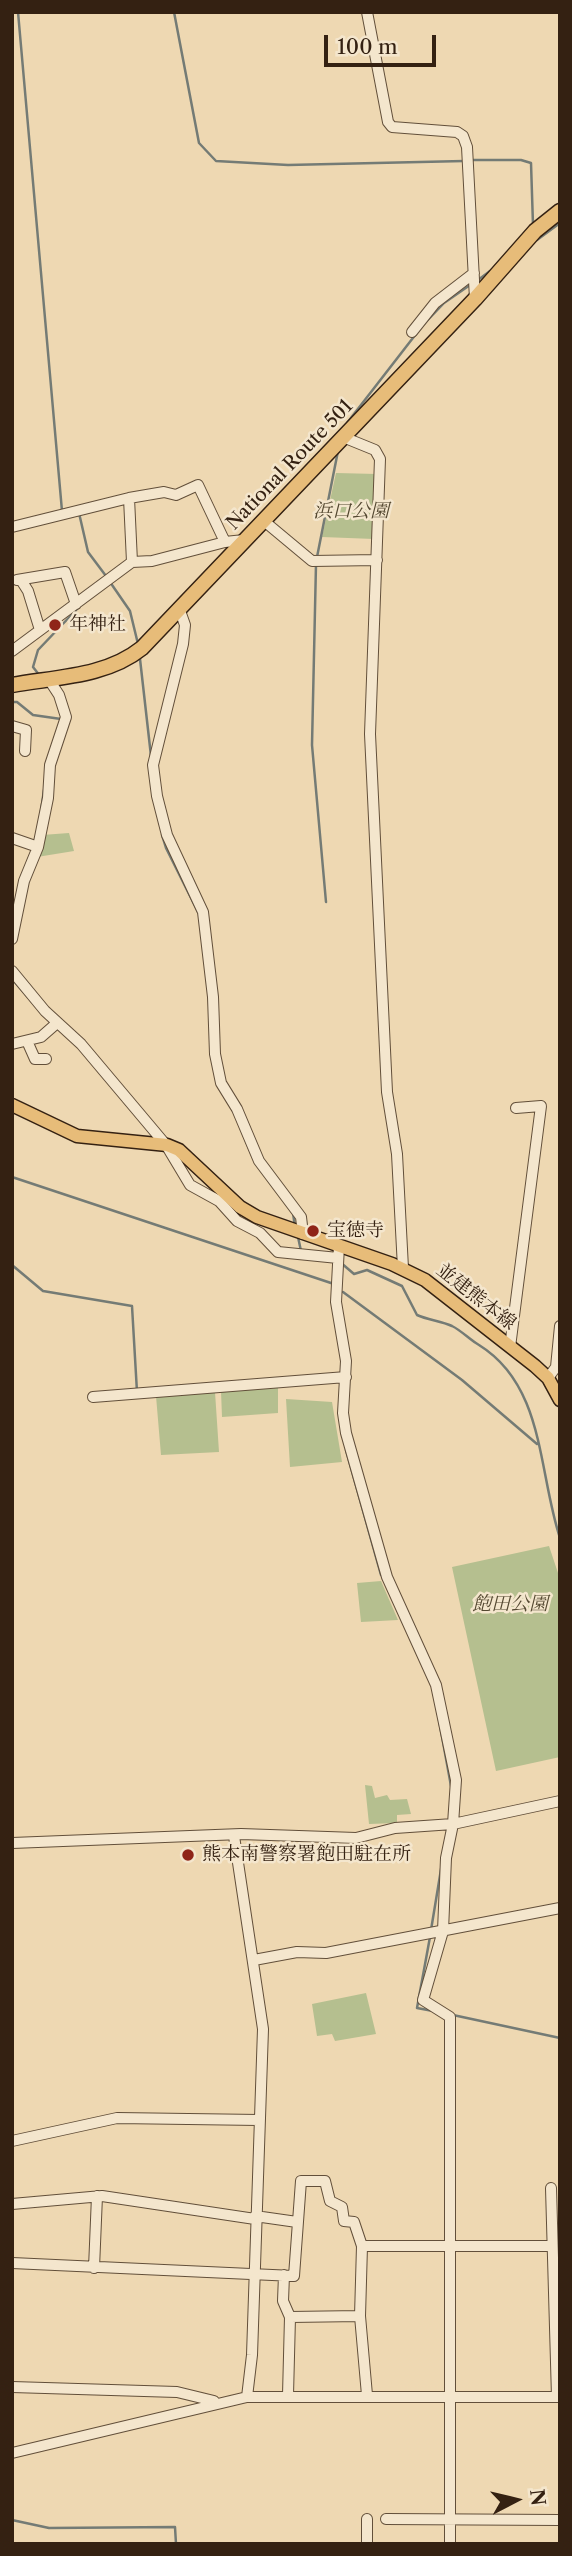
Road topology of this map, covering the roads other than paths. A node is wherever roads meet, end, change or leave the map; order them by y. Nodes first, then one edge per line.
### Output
1 (367, 12) edge
2 (560, 211) edge
3 (474, 274) junction
4 (475, 299) junction
5 (412, 332) dead end
6 (343, 438) junction
7 (129, 498) junction
8 (264, 521) junction
9 (12, 527) edge
10 (244, 540) junction
11 (225, 542) junction
12 (377, 560) junction
13 (132, 562) junction
14 (76, 604) junction
15 (179, 608) junction
16 (40, 631) junction
17 (12, 651) edge
18 (48, 678) junction
19 (12, 685) edge
20 (12, 726) edge
21 (25, 751) dead end
22 (13, 840) edge
23 (35, 846) junction
24 (12, 939) edge
25 (12, 971) edge
26 (57, 1023) junction
27 (27, 1041) junction
28 (12, 1044) edge
29 (46, 1059) dead end
30 (12, 1105) edge
31 (516, 1108) dead end
32 (166, 1145) junction
33 (303, 1234) junction
34 (338, 1257) junction
35 (403, 1268) junction
36 (560, 1326) edge
37 (510, 1347) junction
38 (346, 1377) junction
39 (548, 1378) junction
40 (93, 1396) dead end
41 (560, 1400) edge
42 (560, 1801) edge
43 (453, 1825) junction
44 (233, 1836) junction
45 (12, 1843) edge
46 (560, 1908) edge
47 (443, 1931) junction
48 (254, 1959) junction
49 (258, 2120) junction
50 (12, 2141) edge
51 (551, 2188) dead end
52 (97, 2196) junction
53 (12, 2204) edge
54 (556, 2216) edge
55 (255, 2217) junction
56 (297, 2222) junction
57 (362, 2246) junction
58 (451, 2246) junction
59 (552, 2246) junction
60 (12, 2263) edge
61 (94, 2268) junction
62 (254, 2272) junction
63 (284, 2275) junction
64 (557, 2288) edge
65 (360, 2316) junction
66 (290, 2317) junction
67 (12, 2387) edge
68 (288, 2395) junction
69 (367, 2395) junction
70 (451, 2396) junction
71 (247, 2397) junction
72 (558, 2397) edge
73 (218, 2402) junction
74 (12, 2453) edge
75 (367, 2519) dead end
76 (386, 2519) dead end
77 (450, 2519) junction
78 (560, 2520) edge
79 (367, 2544) edge
80 (450, 2544) edge

1 - 3 street
2 - 4 highway, National Route 501
3 - 4 street
3 - 5 street
4 - 6 highway, National Route 501
6 - 8 highway, National Route 501
6 - 12 street
7 - 9 street
7 - 11 street
7 - 13 street
8 - 10 highway, National Route 501
8 - 12 street
10 - 11 street
10 - 15 highway, National Route 501
11 - 13 street
12 - 35 street
13 - 14 street
14 - 16 street
14 - 16 street
15 - 18 highway, National Route 501
15 - 33 street
16 - 17 street
18 - 19 highway, National Route 501
18 - 23 street
20 - 21 street
22 - 23 street
23 - 24 street
25 - 26 street
26 - 27 street
26 - 32 street
27 - 28 street
27 - 29 street
30 - 32 main road, 並建熊本線
31 - 37 street
32 - 33 main road, 並建熊本線
32 - 34 street
33 - 34 main road, 並建熊本線
34 - 35 main road, 並建熊本線
34 - 38 street
35 - 37 main road, 並建熊本線
36 - 39 street
37 - 39 main road, 並建熊本線
38 - 40 street
38 - 43 street
39 - 41 main road, 並建熊本線
42 - 43 street
43 - 44 street
43 - 47 street
44 - 45 street
44 - 48 street
46 - 47 street
47 - 48 street
47 - 58 street
48 - 49 street
49 - 50 street
49 - 55 street
51 - 54 street
52 - 53 street
52 - 55 street
52 - 61 street
54 - 59 street
55 - 56 street
55 - 62 street
56 - 57 street
56 - 63 street
57 - 58 street
57 - 65 street
58 - 59 street
58 - 70 street
59 - 64 street
60 - 61 street
61 - 62 street
62 - 63 street
62 - 71 street
63 - 66 street
64 - 72 street
65 - 66 street
65 - 69 street
66 - 68 street
67 - 73 street
68 - 69 street
68 - 71 street
69 - 70 street
70 - 72 street
70 - 77 street
71 - 73 street
73 - 74 street
75 - 79 street
76 - 77 street
77 - 78 street
77 - 80 street

